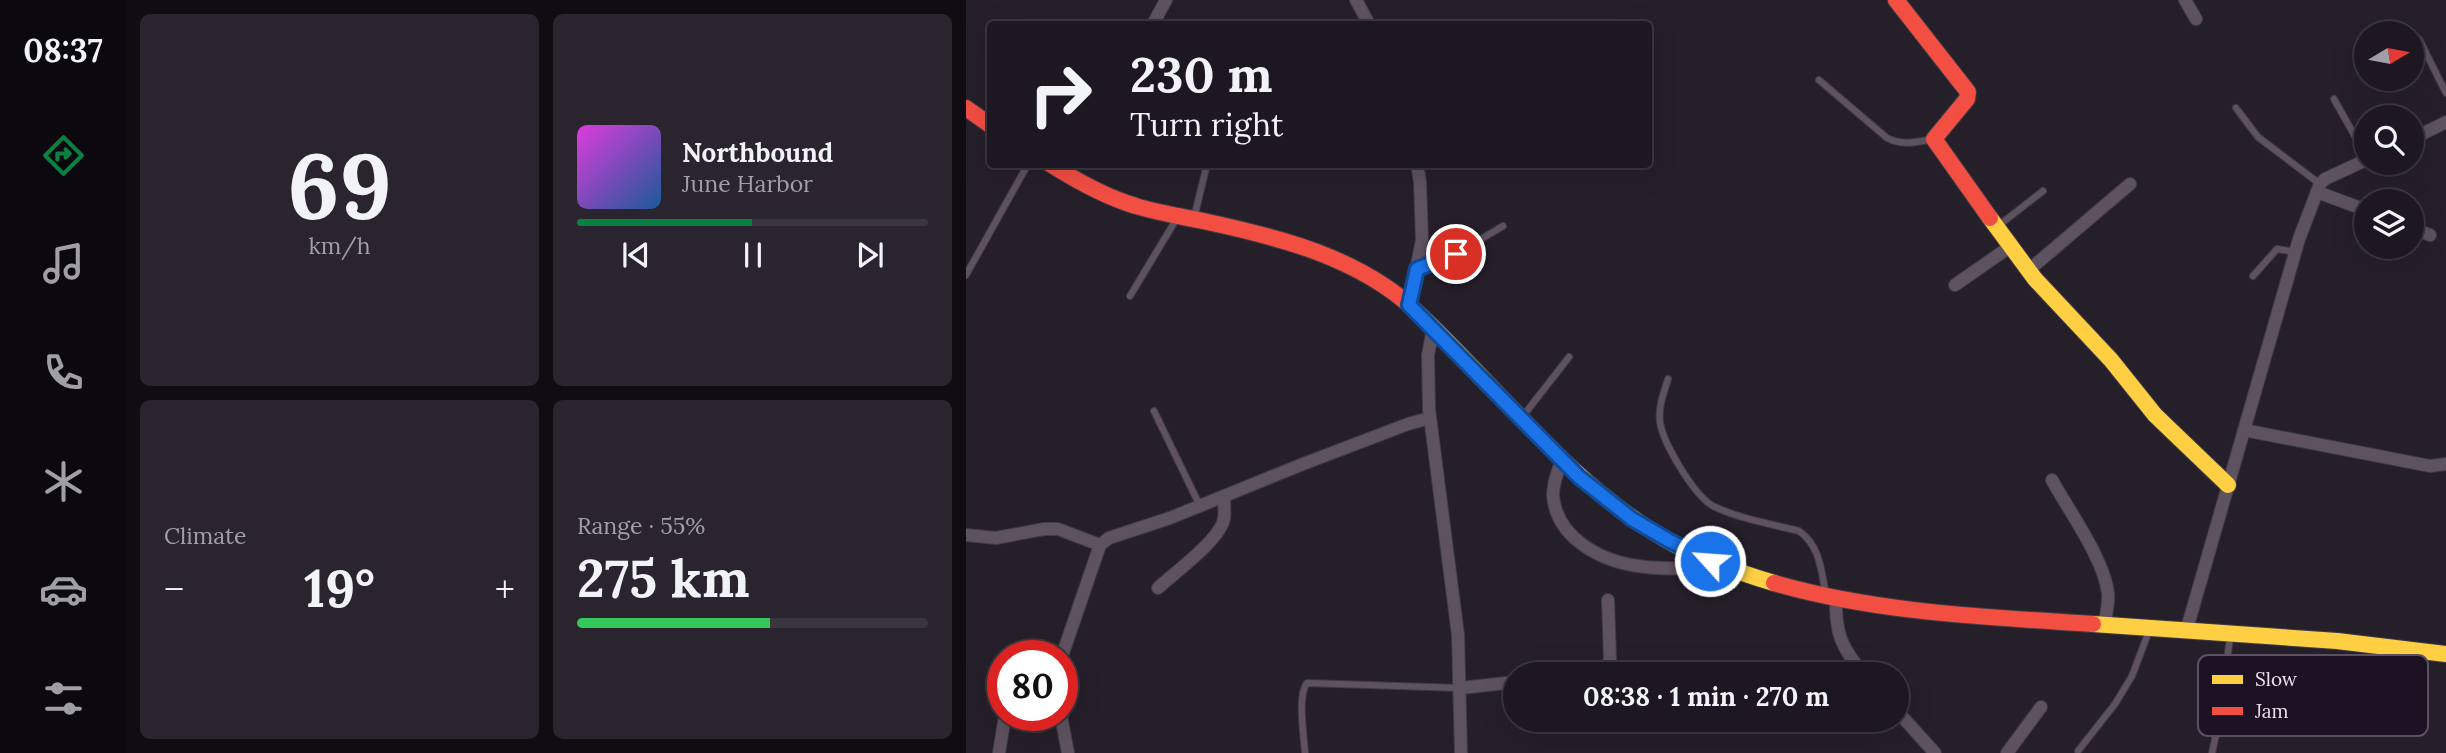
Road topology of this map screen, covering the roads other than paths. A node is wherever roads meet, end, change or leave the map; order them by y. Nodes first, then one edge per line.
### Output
1 (1166, 0) edge
2 (1356, 0) edge
3 (1896, 0) edge
4 (2185, 0) edge
5 (2196, 19) dead end
6 (1155, 21) edge
7 (1367, 21) edge
8 (2424, 49) edge
9 (1819, 80) dead end
10 (2446, 93) edge
11 (2334, 99) dead end
12 (966, 108) edge
13 (2236, 108) dead end
14 (2446, 122) edge
15 (987, 123) edge
16 (2424, 133) edge
17 (2354, 136) edge
18 (1934, 139) junction
19 (2354, 164) edge
20 (1026, 168) edge
21 (1058, 168) edge
22 (1205, 168) edge
23 (1418, 168) edge
24 (2130, 184) dead end
25 (2319, 188) junction
26 (2043, 191) dead end
27 (2354, 204) edge
28 (1186, 218) junction
29 (1503, 226) dead end
30 (1997, 227) junction
31 (2424, 233) edge
32 (2430, 235) dead end
33 (2011, 246) junction
34 (2296, 252) junction
35 (1417, 269) junction
36 (2029, 270) junction
37 (966, 275) edge
38 (2253, 276) dead end
39 (1955, 285) dead end
40 (1130, 296) dead end
41 (1409, 305) junction
42 (1433, 329) junction
43 (1569, 357) dead end
44 (1668, 379) dead end
45 (1154, 411) dead end
46 (1430, 418) junction
47 (1521, 418) junction
48 (2244, 430) junction
49 (1562, 459) junction
50 (2446, 464) edge
51 (2052, 480) dead end
52 (2228, 485) junction
53 (1224, 496) junction
54 (1200, 506) junction
55 (966, 536) edge
56 (1100, 545) junction
57 (1724, 567) junction
58 (1158, 588) dead end
59 (1831, 597) junction
60 (1608, 600) dead end
61 (2104, 626) junction
62 (2149, 629) junction
63 (2186, 632) junction
64 (2231, 632) junction
65 (1067, 640) edge
66 (2446, 654) edge
67 (2228, 655) edge
68 (1609, 662) edge
69 (1856, 662) edge
70 (1503, 683) edge
71 (1460, 688) junction
72 (2041, 707) dead end
73 (1909, 724) edge
74 (1003, 731) edge
75 (1064, 731) edge
76 (2078, 751) edge
77 (999, 753) edge
78 (1068, 753) edge
79 (1305, 753) edge
80 (1461, 753) edge
81 (1935, 753) edge
82 (2007, 753) edge

1 - 6 street
2 - 7 street
3 - 18 main road
4 - 5 street
8 - 10 lane
9 - 18 lane
11 - 17 lane
12 - 15 main road
13 - 25 lane
14 - 16 street
18 - 30 main road
19 - 25 street
20 - 37 lane
21 - 28 main road
22 - 28 lane
23 - 35 street
24 - 36 street
25 - 27 street
25 - 34 street
26 - 30 lane
28 - 40 lane
28 - 41 main road
29 - 35 lane
30 - 33 main road
31 - 32 street
33 - 36 main road
33 - 39 street
34 - 38 lane
34 - 48 street
35 - 41 street
36 - 52 main road
41 - 42 main road
42 - 46 street
42 - 47 main road
43 - 47 lane
44 - 59 lane
45 - 54 lane
46 - 53 street
46 - 71 street
47 - 49 main road
48 - 50 street
48 - 52 street
49 - 57 main road
49 - 57 street
51 - 61 street
52 - 63 street
53 - 54 street
53 - 58 street
54 - 56 street
55 - 56 street
56 - 65 street
57 - 59 main road
59 - 61 main road
59 - 69 street
60 - 68 street
61 - 62 main road
62 - 63 main road
62 - 76 lane
63 - 64 main road
64 - 66 main road
64 - 67 lane
70 - 71 street
71 - 79 lane
71 - 80 street
72 - 82 street
73 - 81 street
74 - 77 street
75 - 78 street

